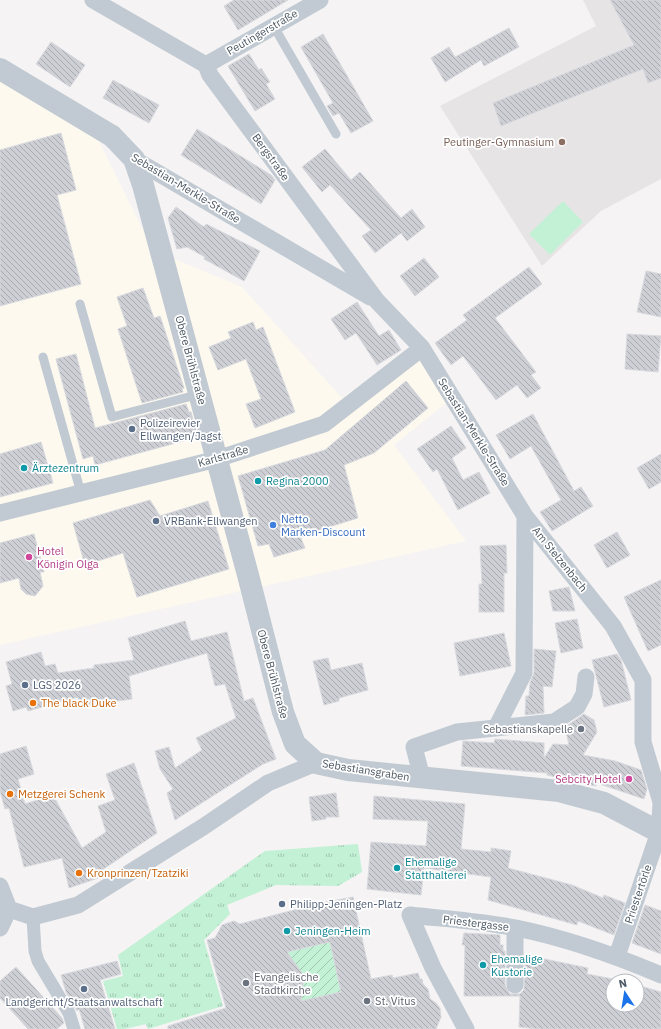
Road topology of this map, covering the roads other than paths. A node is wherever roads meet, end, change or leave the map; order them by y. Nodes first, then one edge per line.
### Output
1 (93, 0) edge
2 (320, 0) edge
3 (273, 25) junction
4 (206, 65) junction
5 (0, 68) edge
6 (336, 134) dead end
7 (134, 159) junction
8 (377, 301) junction
9 (80, 304) dead end
10 (422, 348) junction
11 (42, 357) dead end
12 (200, 394) junction
13 (217, 459) junction
14 (81, 493) junction
15 (0, 513) edge
16 (526, 516) junction
17 (586, 677) dead end
18 (497, 726) junction
19 (316, 762) junction
20 (422, 778) junction
21 (661, 803) edge
22 (660, 832) edge
23 (0, 886) edge
24 (9, 909) junction
25 (33, 917) junction
26 (0, 928) edge
27 (515, 928) junction
28 (617, 956) junction
29 (661, 975) edge
30 (515, 985) dead end
31 (74, 1029) edge
32 (466, 1029) edge

1 - 4 street
2 - 3 street, Peutingerstraße
3 - 4 street, Peutingerstraße
3 - 6 lane
4 - 8 street, Bergstraße
5 - 7 street, Sebastian-Merkle-Straße
7 - 8 street, Sebastian-Merkle-Straße
7 - 12 street, Obere Brühlstraße
8 - 10 street, Bergstraße
9 - 12 lane
10 - 13 street, Karlstraße
10 - 16 street, Sebastian-Merkle-Straße
11 - 14 lane
12 - 13 street, Obere Brühlstraße
13 - 14 street, Karlstraße
13 - 19 street, Obere Brühlstraße
14 - 15 street, Karlstraße
16 - 18 street, Am Stelzenbach
16 - 21 street, Am Stelzenbach
17 - 18 street
18 - 20 street
19 - 20 street, Sebastiansgraben
19 - 25 street, Sebastiansgraben
20 - 22 street, Sebastiansgraben
21 - 22 street, Am Stelzenbach
22 - 28 street, Priestertörle
23 - 24 street
24 - 25 street
24 - 26 street
25 - 31 street
27 - 28 street, Priestergasse
27 - 30 street
27 - 32 street, Priestergasse
28 - 29 street, Priestergasse

